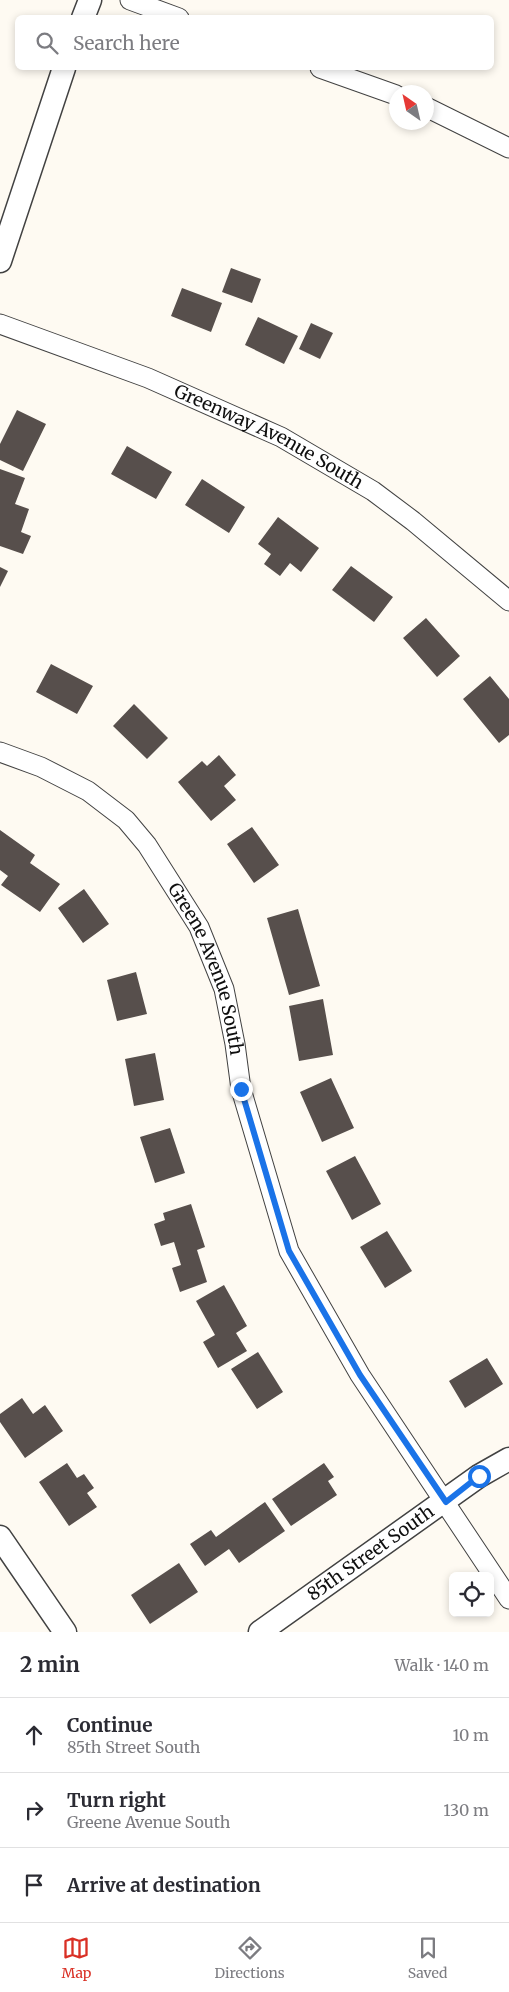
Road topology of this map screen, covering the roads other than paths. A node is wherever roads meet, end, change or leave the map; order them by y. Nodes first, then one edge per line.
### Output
1 (90, 0) edge
2 (130, 0) edge
3 (84, 15) edge
4 (171, 15) edge
5 (63, 70) edge
6 (326, 70) edge
7 (389, 93) edge
8 (434, 111) edge
9 (509, 148) edge
10 (0, 261) edge
11 (0, 324) edge
12 (509, 602) edge
13 (0, 752) edge
14 (509, 1459) edge
15 (446, 1502) junction
16 (0, 1537) edge
17 (509, 1599) edge
18 (65, 1632) edge
19 (260, 1632) edge

1 - 3 street
2 - 4 street
5 - 10 street
6 - 7 street
8 - 9 street
11 - 12 street, Greenway Avenue South
13 - 15 street, Greene Avenue South
14 - 15 street, 85th Street South
15 - 17 street, Greene Avenue South
15 - 19 street, 85th Street South
16 - 18 street

